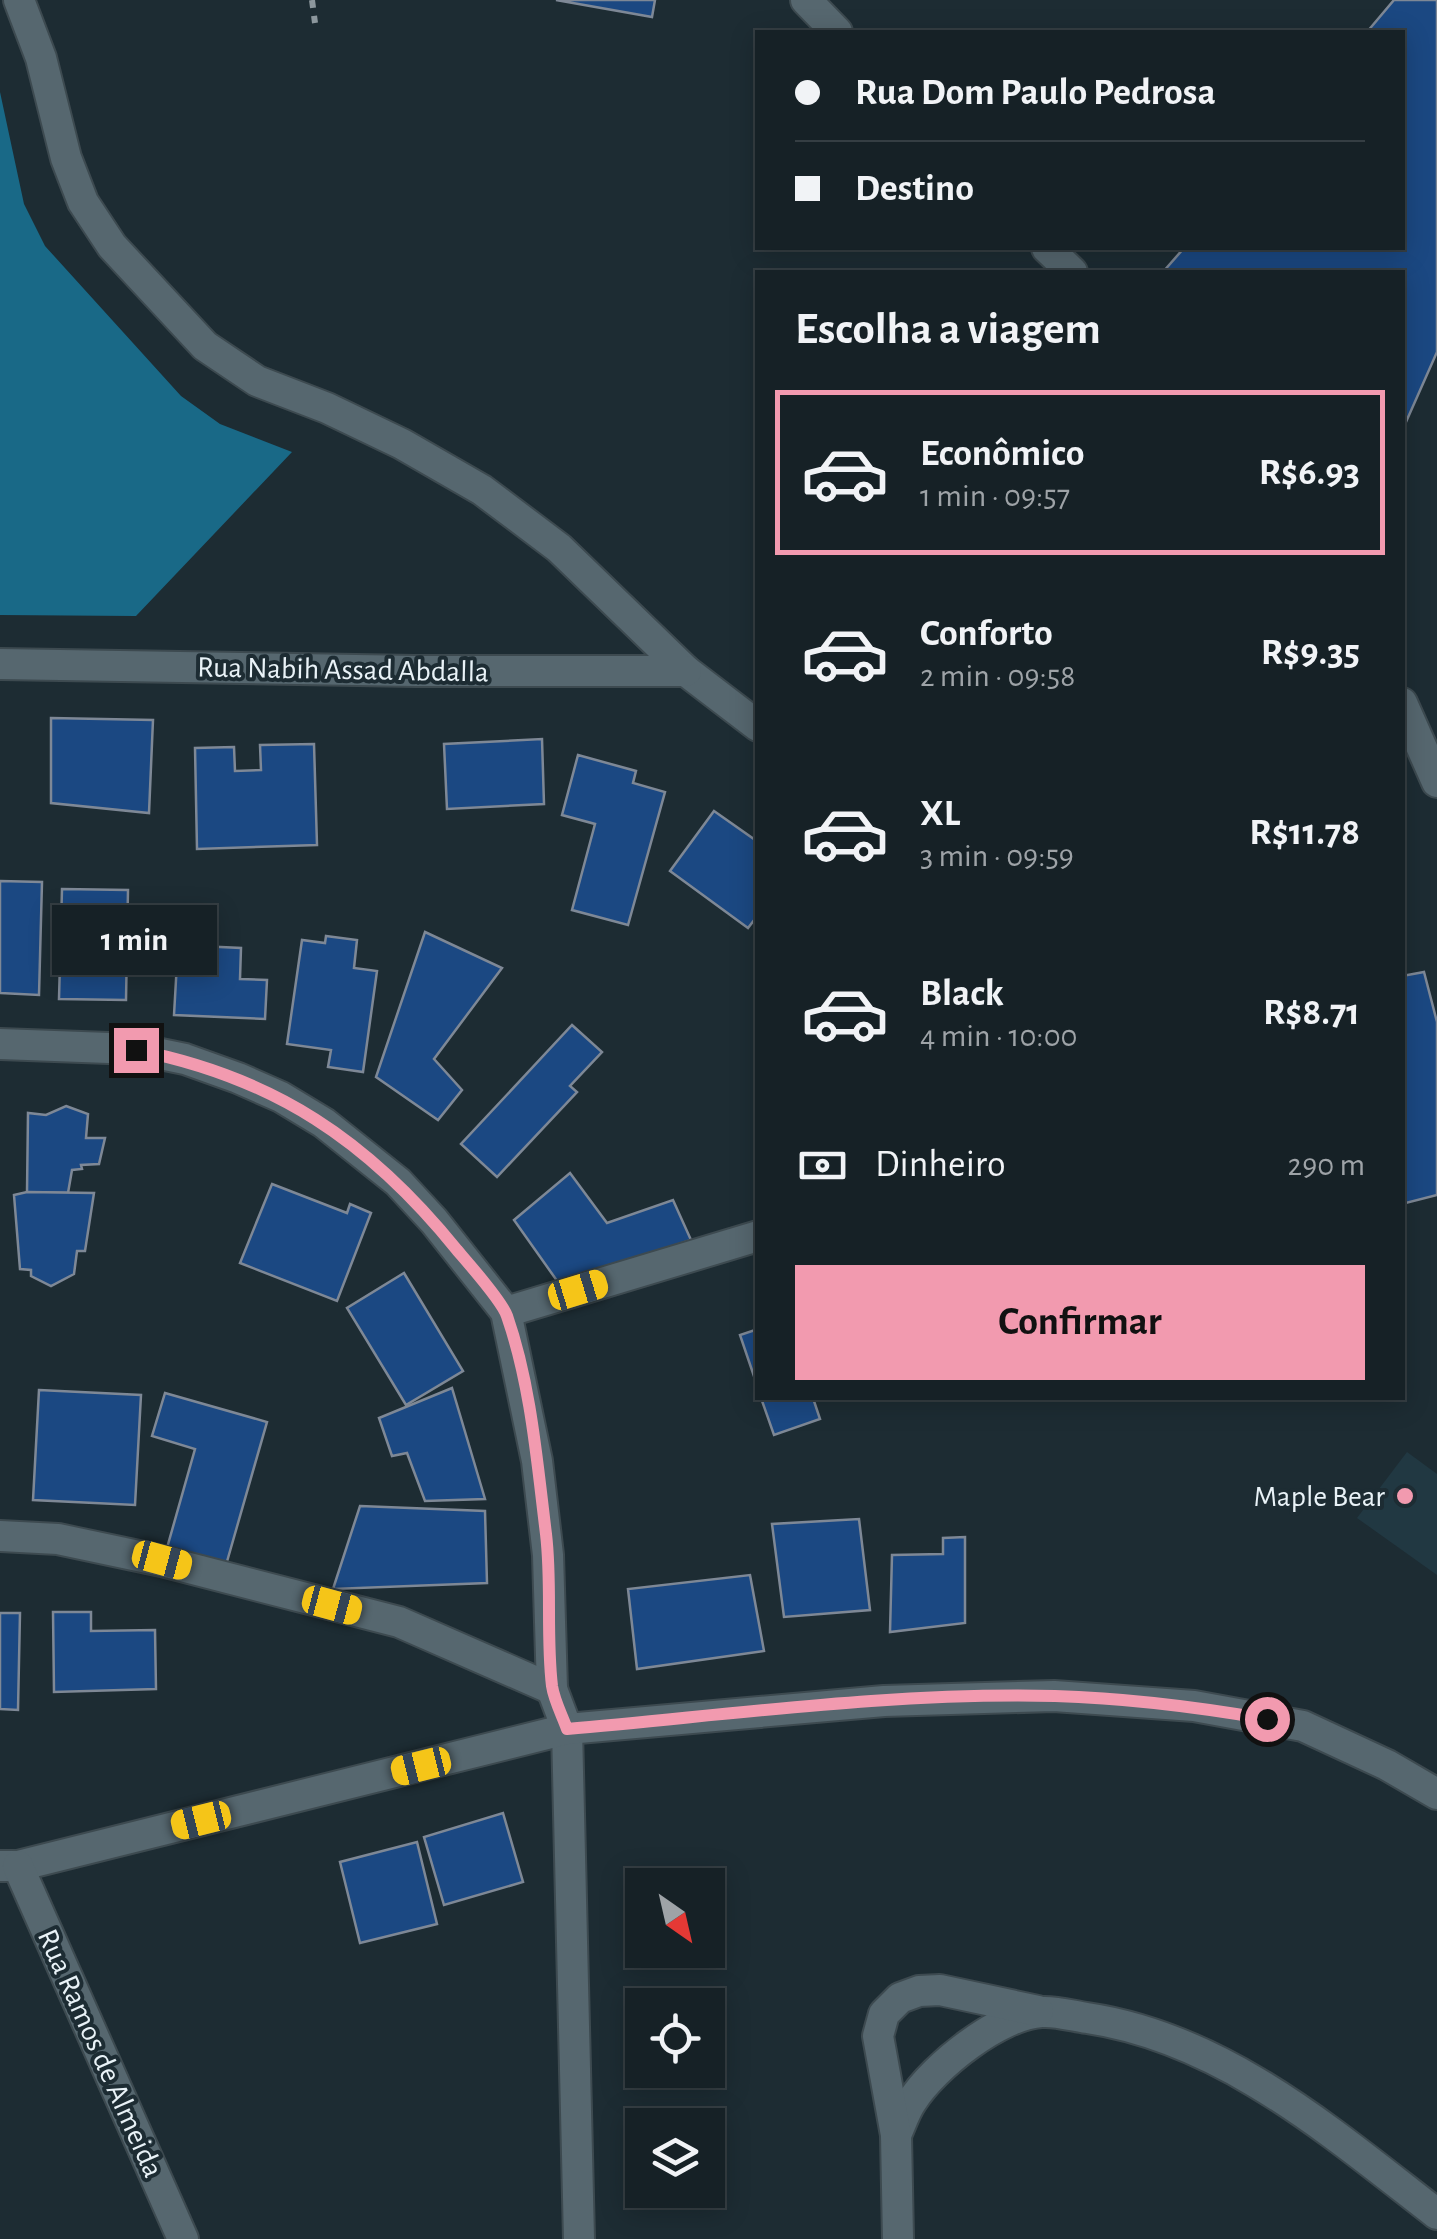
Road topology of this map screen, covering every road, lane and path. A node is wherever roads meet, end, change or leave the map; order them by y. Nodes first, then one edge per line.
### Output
1 (19, 0) edge
2 (312, 0) edge
3 (806, 0) edge
4 (315, 23) dead end
5 (835, 30) edge
6 (1049, 250) edge
7 (1070, 270) edge
8 (0, 664) edge
9 (686, 671) junction
10 (1405, 710) edge
11 (755, 724) edge
12 (1437, 782) edge
13 (0, 1044) edge
14 (755, 1237) edge
15 (506, 1312) junction
16 (0, 1536) edge
17 (552, 1689) junction
18 (567, 1729) junction
19 (1437, 1794) edge
20 (9, 1866) edge
21 (1042, 2012) junction
22 (896, 2136) junction
23 (1437, 2214) edge
24 (183, 2239) edge
25 (579, 2239) edge
26 (898, 2239) edge

1 - 9 street
2 - 4 path
3 - 5 street
6 - 7 street
8 - 9 street, Rua Nabih Assad Abdalla
9 - 11 street
10 - 12 street
13 - 15 street
14 - 15 street
15 - 17 street
16 - 17 street
17 - 18 street
18 - 19 street
18 - 20 street
18 - 25 street
20 - 24 street, Rua Ramos de Almeida
21 - 22 street
21 - 22 street
21 - 23 street
22 - 26 street

